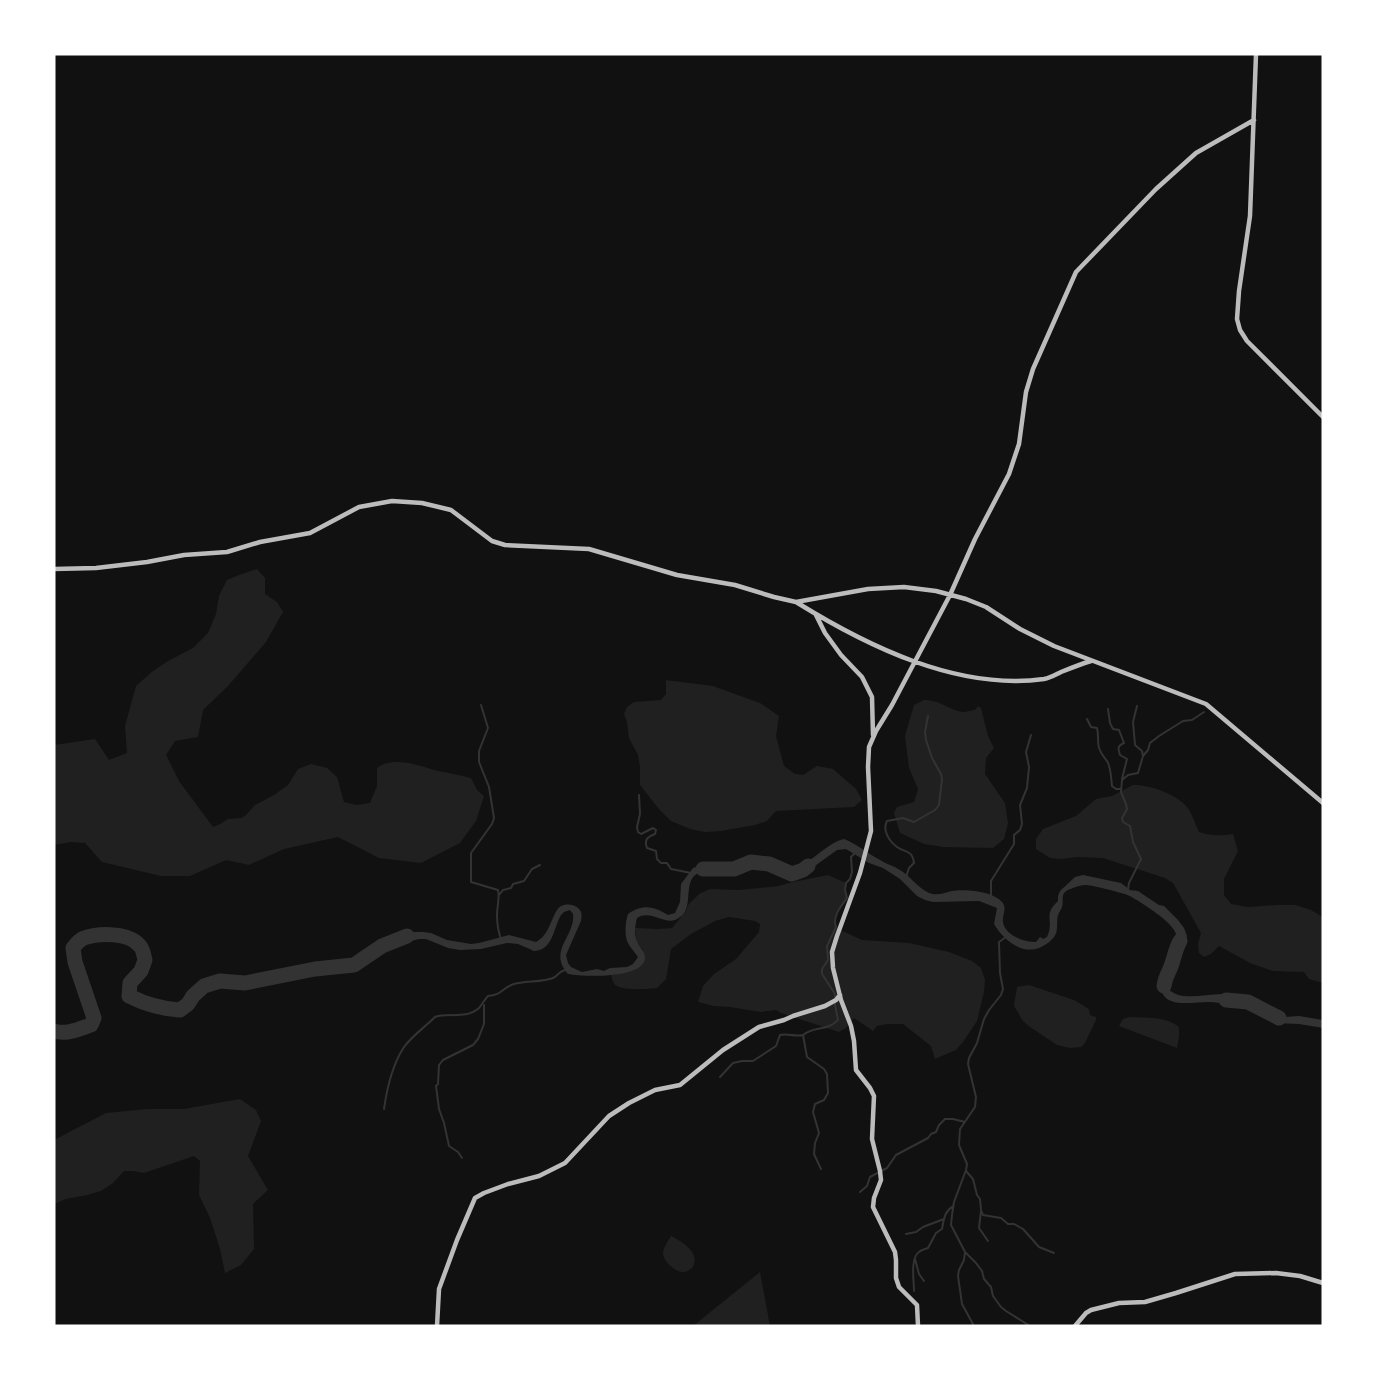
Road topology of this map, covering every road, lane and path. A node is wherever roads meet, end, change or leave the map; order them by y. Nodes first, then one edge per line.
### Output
1 (1256, 54) edge
2 (1254, 120) junction
3 (1323, 417) edge
4 (54, 569) edge
5 (950, 595) junction
6 (796, 602) junction
7 (816, 615) junction
8 (1091, 660) junction
9 (915, 662) junction
10 (873, 738) junction
11 (1323, 803) edge
12 (840, 995) junction
13 (1323, 1282) edge
14 (437, 1326) edge
15 (918, 1326) edge
16 (1075, 1326) edge

1 - 2 street
2 - 3 street
2 - 5 street
4 - 6 street
5 - 6 street
5 - 8 street
5 - 9 street
6 - 7 street
7 - 9 street
7 - 10 street
8 - 9 street
8 - 11 street
9 - 10 street
10 - 12 street
12 - 14 street
12 - 15 street
13 - 16 street

